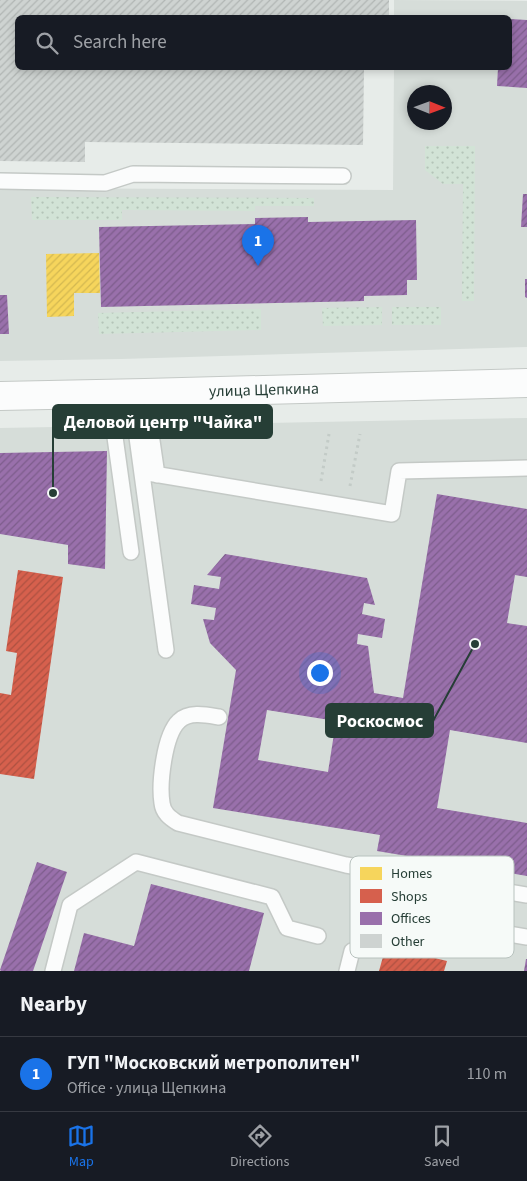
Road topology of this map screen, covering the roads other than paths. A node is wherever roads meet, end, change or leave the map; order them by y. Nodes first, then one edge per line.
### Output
1 (343, 176) dead end
2 (0, 181) edge
3 (527, 383) edge
4 (128, 393) junction
5 (0, 396) edge
6 (527, 468) edge
7 (149, 473) junction
8 (131, 552) dead end
9 (166, 650) dead end
10 (219, 717) dead end
11 (350, 866) edge
12 (514, 893) edge
13 (527, 895) edge
14 (514, 935) edge
15 (318, 936) dead end
16 (527, 937) edge
17 (350, 958) edge
18 (53, 971) edge
19 (347, 971) edge

1 - 2 lane
3 - 4 street, улица Щепкина
4 - 5 street, улица Щепкина
4 - 7 lane
4 - 8 lane
6 - 7 lane
7 - 9 lane
10 - 11 lane
12 - 13 lane
14 - 16 lane
15 - 18 lane
17 - 19 lane

